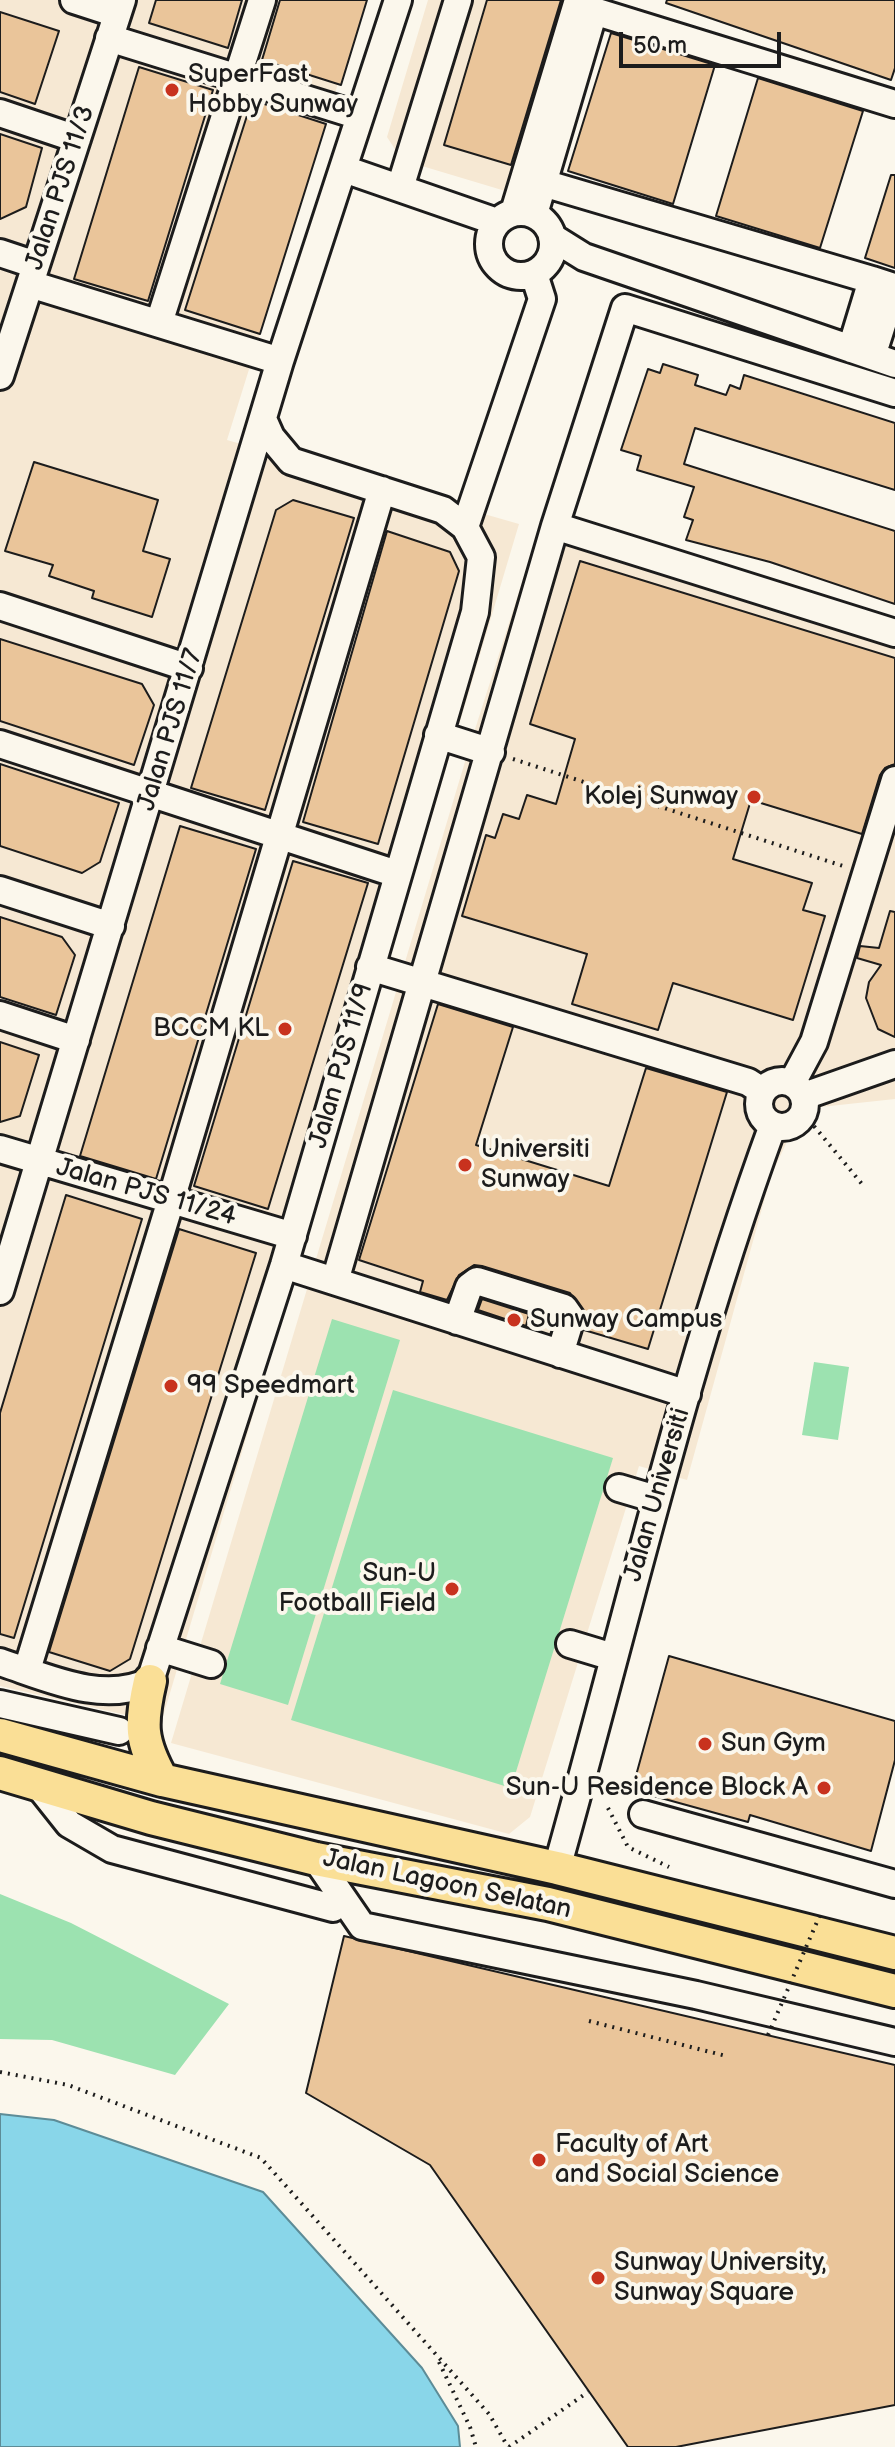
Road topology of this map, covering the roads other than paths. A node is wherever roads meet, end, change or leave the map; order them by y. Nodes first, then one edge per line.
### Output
1 (74, 0) edge
2 (262, 0) edge
3 (398, 0) edge
4 (458, 0) edge
5 (578, 0) edge
6 (608, 0) edge
7 (116, 17) edge
8 (237, 77) junction
9 (895, 93) edge
10 (895, 104) edge
11 (0, 113) edge
12 (360, 116) junction
13 (77, 139) junction
14 (344, 169) junction
15 (543, 183) junction
16 (400, 188) junction
17 (515, 216) junction
18 (0, 253) edge
19 (545, 256) junction
20 (33, 275) junction
21 (159, 323) junction
22 (873, 356) edge
23 (280, 361) junction
24 (0, 376) edge
25 (895, 393) edge
26 (263, 419) junction
27 (296, 462) junction
28 (244, 487) junction
29 (382, 490) junction
30 (555, 526) junction
31 (465, 527) junction
32 (0, 606) edge
33 (895, 633) edge
34 (189, 668) junction
35 (438, 735) junction
36 (0, 744) edge
37 (491, 752) junction
38 (895, 780) edge
39 (151, 795) junction
40 (279, 835) junction
41 (397, 874) junction
42 (0, 890) edge
43 (111, 926) junction
44 (370, 967) junction
45 (424, 983) junction
46 (0, 1015) edge
47 (76, 1040) junction
48 (895, 1064) edge
49 (762, 1091) junction
50 (802, 1100) junction
51 (773, 1125) junction
52 (0, 1149) edge
53 (39, 1161) junction
54 (171, 1200) junction
55 (293, 1236) junction
56 (284, 1265) junction
57 (335, 1281) junction
58 (0, 1291) edge
59 (457, 1321) junction
60 (560, 1354) junction
61 (687, 1394) junction
62 (619, 1488) dead end
63 (656, 1499) junction
64 (570, 1644) dead end
65 (160, 1648) junction
66 (613, 1657) junction
67 (0, 1662) edge
68 (211, 1664) dead end
69 (27, 1670) junction
70 (150, 1681) junction
71 (0, 1704) edge
72 (119, 1731) dead end
73 (0, 1735) edge
74 (0, 1773) edge
75 (162, 1780) junction
76 (38, 1785) junction
77 (643, 1814) dead end
78 (316, 1859) junction
79 (557, 1868) junction
80 (895, 1884) edge
81 (548, 1904) junction
82 (333, 1908) dead end
83 (895, 1953) edge
84 (889, 1987) edge
85 (895, 2042) edge

1 - 7 street
2 - 8 street
3 - 12 street, Jalan PJS 11/7
4 - 16 street
5 - 17 street
6 - 9 street
7 - 8 street
7 - 13 street, Jalan PJS 11/3
8 - 12 street
8 - 21 street
10 - 15 street
11 - 13 street
12 - 14 street, Jalan PJS 11/7
13 - 20 street, Jalan PJS 11/3
14 - 16 street
14 - 23 street, Jalan PJS 11/7
15 - 17 street
15 - 22 street
16 - 17 street
17 - 19 street
17 - 19 street
18 - 20 street
19 - 22 street
19 - 31 street
20 - 21 street
20 - 24 street, Jalan PJS 11/3
21 - 23 street
23 - 26 street, Jalan PJS 11/7
25 - 30 street
26 - 27 street
26 - 28 street, Jalan PJS 11/7
27 - 28 street
27 - 29 street
28 - 34 street, Jalan PJS 11/7
29 - 31 street
29 - 40 street
30 - 33 street
30 - 37 street
31 - 35 street, Jalan PJS 11/9
32 - 34 street
34 - 39 street, Jalan PJS 11/7
35 - 37 street
35 - 41 street, Jalan PJS 11/9
36 - 39 street
37 - 45 street
38 - 50 street
39 - 40 street
39 - 43 street, Jalan PJS 11/7
40 - 41 street
40 - 54 street
41 - 44 street, Jalan PJS 11/9
42 - 43 street
43 - 47 street, Jalan PJS 11/7
44 - 45 street
44 - 55 street, Jalan PJS 11/9
45 - 49 street
45 - 57 street
46 - 47 street
47 - 53 street, Jalan PJS 11/7
48 - 50 street
49 - 50 street
49 - 51 street
50 - 51 street
51 - 61 street, Jalan Universiti
52 - 53 street, Jalan PJS 11/24
53 - 54 street, Jalan PJS 11/24
53 - 58 street, Jalan PJS 11/7
54 - 55 street, Jalan PJS 11/24
54 - 69 street
55 - 56 street, Jalan PJS 11/9
56 - 57 street
56 - 65 street, Jalan PJS 11/9
57 - 59 street
59 - 60 street
59 - 60 street
60 - 61 street
61 - 63 street, Jalan Universiti
62 - 63 street
63 - 66 street, Jalan Universiti
64 - 66 street
65 - 68 street
65 - 70 street, Jalan PJS 11/9
66 - 79 street, Jalan Universiti
67 - 69 street
69 - 70 street
70 - 75 main road
71 - 72 street
73 - 75 main road, Jalan Lagoon Selatan
74 - 76 main road, Jalan Lagoon Selatan
75 - 79 main road, Jalan Lagoon Selatan
76 - 78 main road, Jalan Lagoon Selatan
76 - 82 street
77 - 80 street
78 - 81 main road, Jalan Lagoon Selatan
78 - 85 street
79 - 81 main road
79 - 83 main road, Jalan Lagoon Selatan
81 - 84 main road, Jalan Lagoon Selatan

